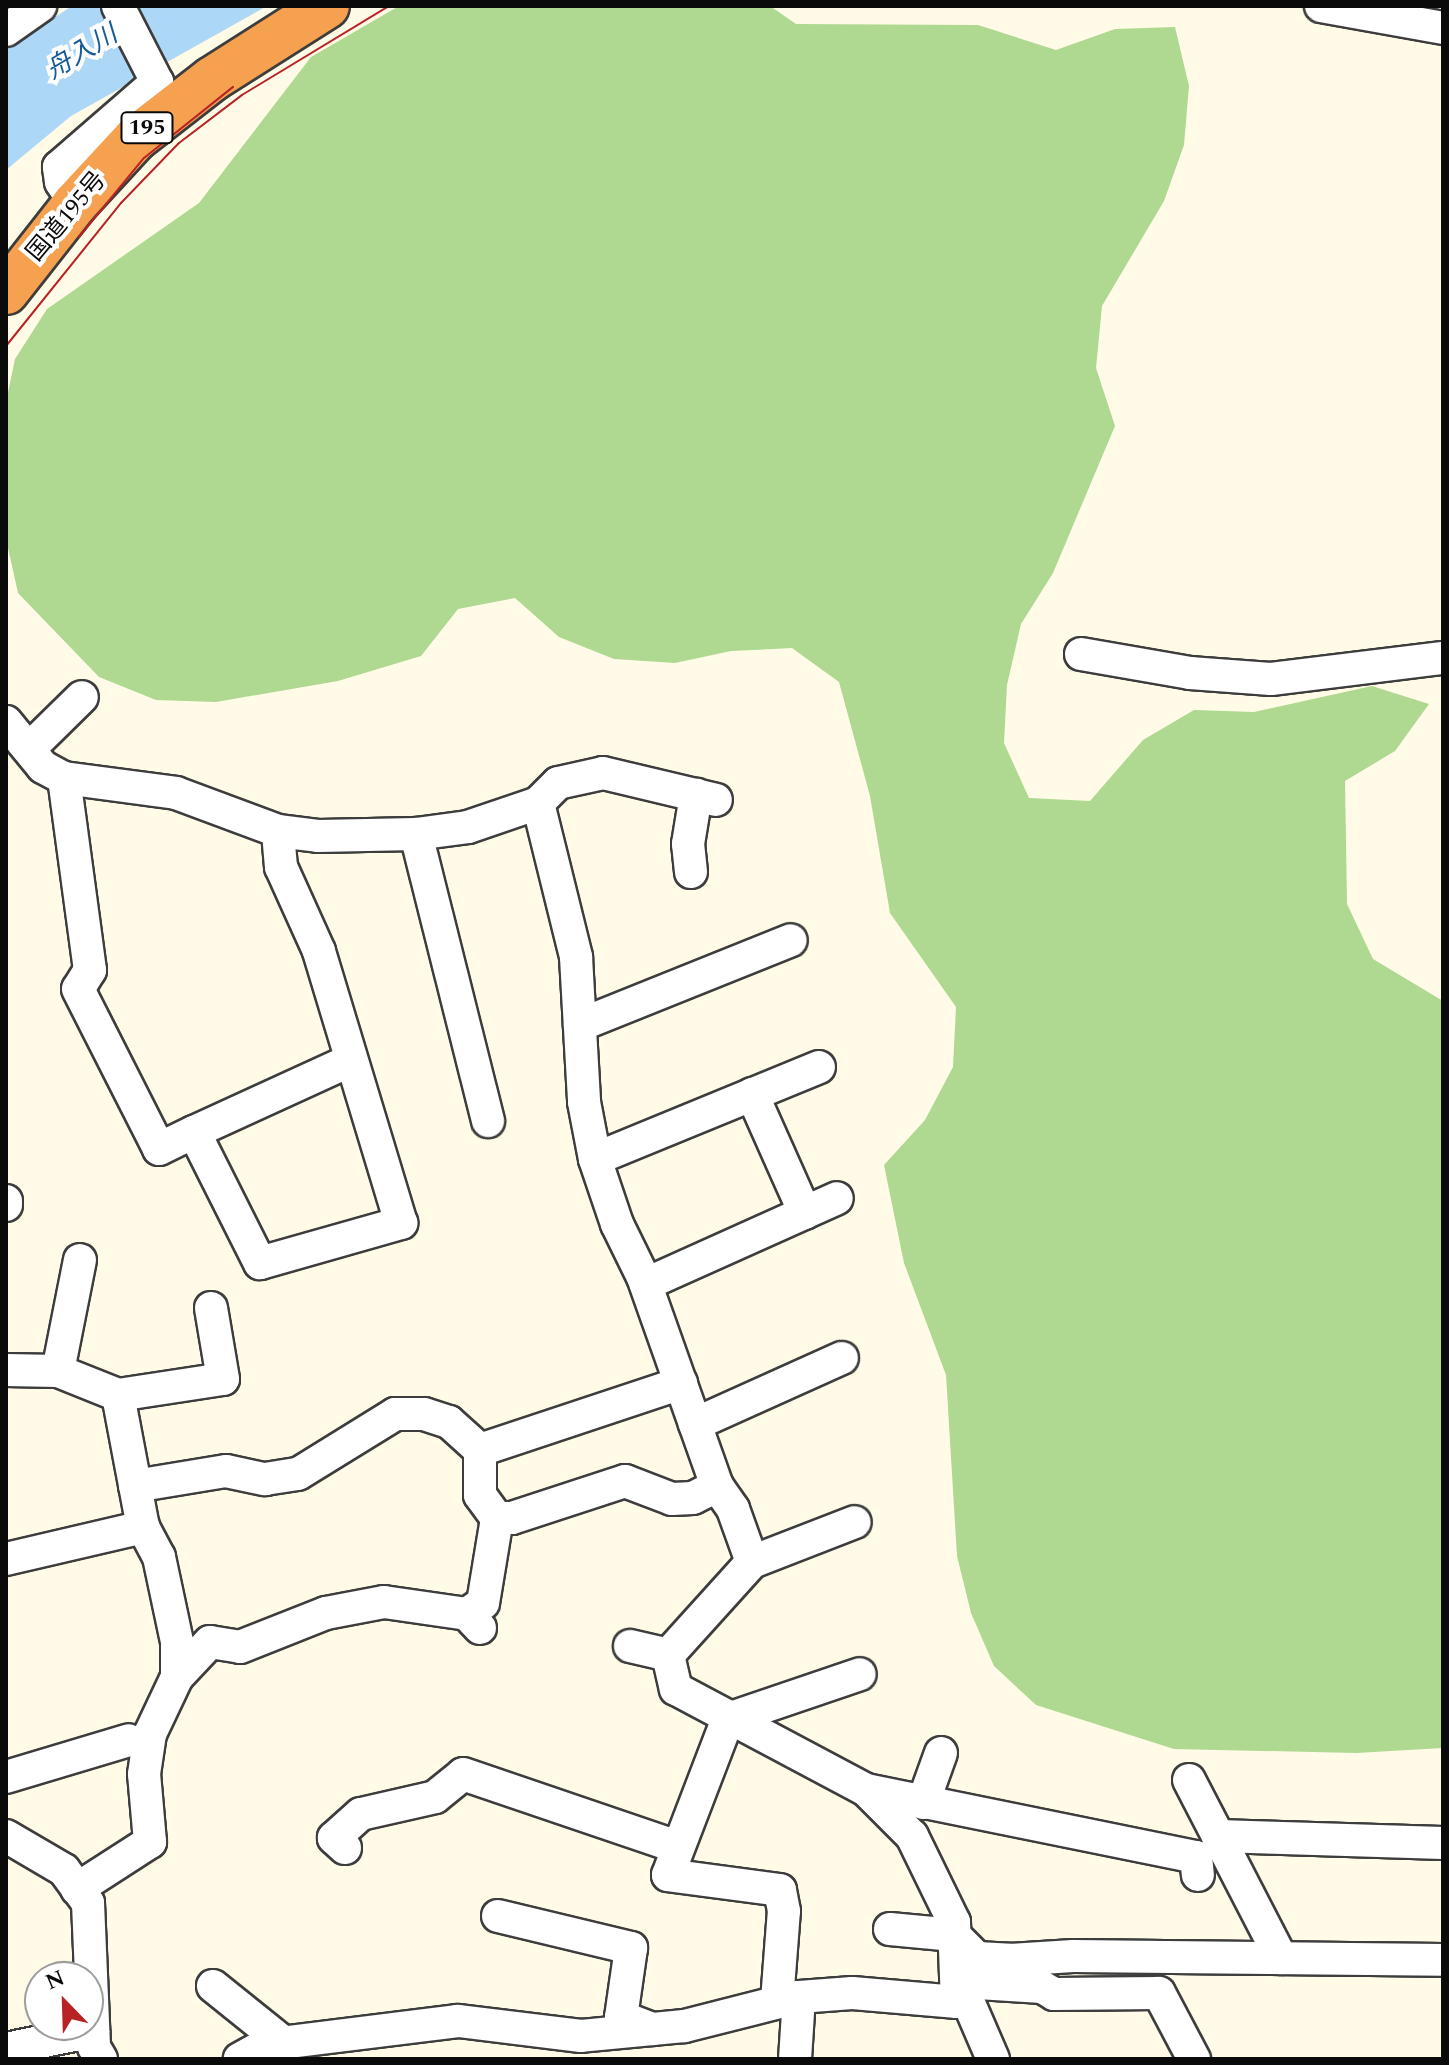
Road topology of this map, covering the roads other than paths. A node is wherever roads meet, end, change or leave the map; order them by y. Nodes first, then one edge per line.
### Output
1 (40, 6) edge
2 (118, 6) edge
3 (327, 6) edge
4 (1321, 6) edge
5 (1443, 28) edge
6 (6, 30) edge
7 (75, 204) junction
8 (6, 292) edge
9 (1081, 654) dead end
10 (1443, 658) edge
11 (82, 697) dead end
12 (6, 722) edge
13 (29, 749) junction
14 (64, 778) junction
15 (538, 803) junction
16 (278, 831) junction
17 (416, 834) junction
18 (691, 872) dead end
19 (791, 940) dead end
20 (580, 1025) junction
21 (349, 1061) junction
22 (819, 1067) dead end
23 (752, 1094) junction
24 (488, 1121) dead end
25 (194, 1132) junction
26 (595, 1159) junction
27 (837, 1198) dead end
28 (805, 1213) junction
29 (80, 1260) dead end
30 (646, 1284) junction
31 (211, 1308) dead end
32 (842, 1358) dead end
33 (6, 1370) edge
34 (58, 1371) junction
35 (681, 1383) junction
36 (118, 1395) junction
37 (695, 1424) junction
38 (480, 1450) junction
39 (135, 1486) junction
40 (717, 1486) junction
41 (497, 1518) junction
42 (855, 1522) dead end
43 (143, 1527) junction
44 (6, 1559) edge
45 (752, 1562) junction
46 (630, 1646) dead end
47 (668, 1655) junction
48 (860, 1674) dead end
49 (177, 1677) junction
50 (728, 1719) junction
51 (129, 1740) dead end
52 (941, 1753) dead end
53 (6, 1777) edge
54 (1189, 1780) dead end
55 (866, 1790) junction
56 (923, 1803) junction
57 (6, 1836) edge
58 (1218, 1836) junction
59 (1443, 1843) edge
60 (678, 1847) junction
61 (345, 1848) dead end
62 (1198, 1875) dead end
63 (77, 1889) junction
64 (498, 1916) dead end
65 (890, 1929) dead end
66 (954, 1935) junction
67 (977, 1958) junction
68 (1281, 1958) junction
69 (1443, 1960) edge
70 (213, 1986) dead end
71 (1054, 1994) junction
72 (788, 1999) junction
73 (963, 2002) junction
74 (653, 2029) junction
75 (284, 2043) junction
76 (97, 2045) edge
77 (350, 2047) edge
78 (6, 2049) edge
79 (248, 2057) edge
80 (795, 2059) edge
81 (993, 2059) edge
82 (1194, 2059) edge

1 - 6 street
2 - 7 street
3 - 7 highway, 国道195号 / 195
4 - 5 street
7 - 8 highway, 国道195号 / 195
9 - 10 street
11 - 13 street
12 - 13 street
13 - 14 street
14 - 16 street
14 - 25 street
15 - 17 street
15 - 18 street
15 - 20 street
16 - 17 street
16 - 21 street
17 - 24 street
19 - 20 street
20 - 26 street
21 - 25 street
21 - 25 street
22 - 23 street
23 - 26 street
23 - 28 street
26 - 30 street
27 - 28 street
28 - 30 street
29 - 34 street
30 - 35 street
31 - 36 street
32 - 37 street
33 - 34 street
34 - 36 street
35 - 37 street
35 - 38 street
36 - 39 street
37 - 40 street
38 - 39 street
38 - 41 street
39 - 43 street
40 - 41 street
40 - 45 street
41 - 49 street
42 - 45 street
43 - 44 street
43 - 49 street
45 - 47 street
46 - 47 street
47 - 50 street
48 - 50 street
49 - 63 street
50 - 55 street
50 - 60 street
51 - 53 street
52 - 56 street
54 - 58 street
55 - 56 street
55 - 66 street
56 - 62 street
57 - 63 street
58 - 59 street
58 - 68 street
60 - 61 street
60 - 72 street
63 - 76 street
64 - 74 street
65 - 66 street
66 - 67 street
66 - 73 street
67 - 68 street
67 - 71 street
68 - 69 street
70 - 75 street
71 - 73 street
71 - 82 street
72 - 73 street
72 - 74 street
72 - 80 street
73 - 81 street
74 - 77 street
75 - 77 street
75 - 79 street
76 - 78 street

